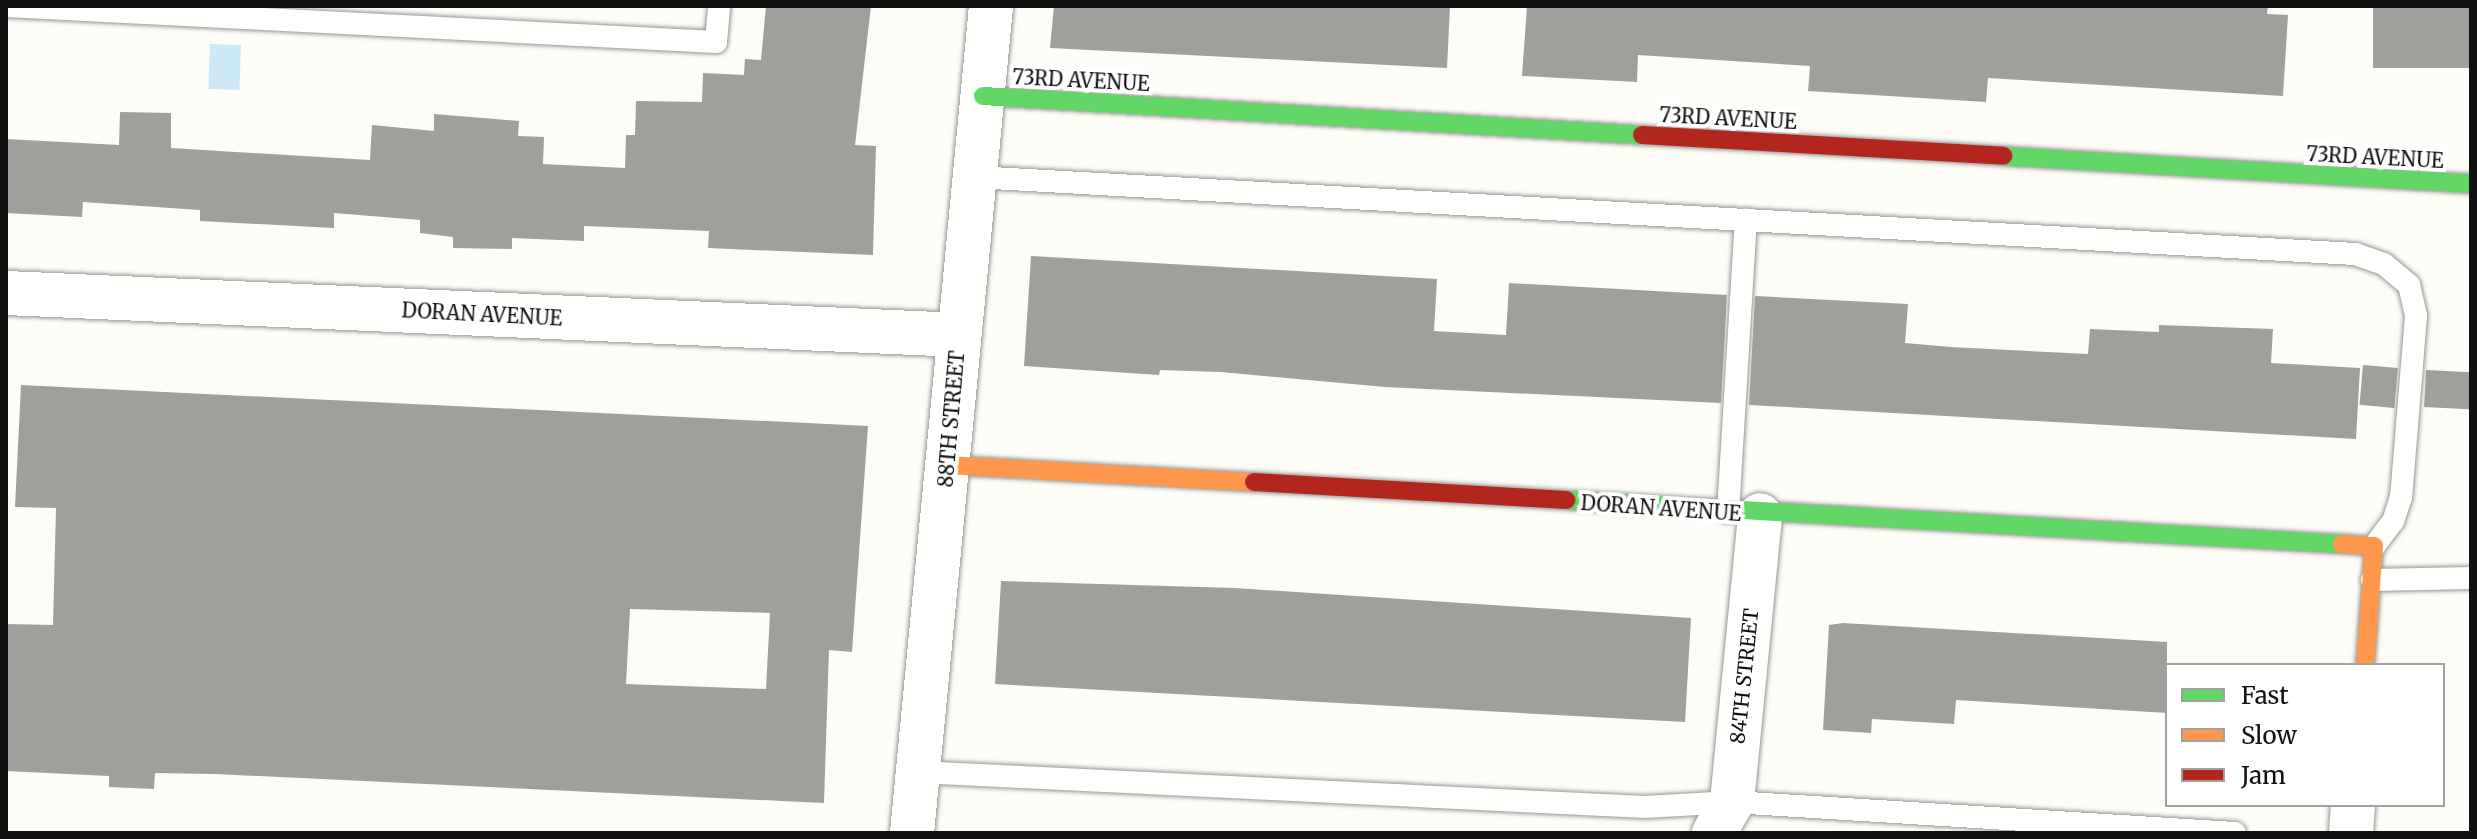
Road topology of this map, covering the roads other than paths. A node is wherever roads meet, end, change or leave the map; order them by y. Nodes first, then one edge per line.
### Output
1 (6, 6) edge
2 (719, 6) edge
3 (991, 6) edge
4 (983, 96) junction
5 (974, 177) junction
6 (2471, 184) edge
7 (1746, 220) junction
8 (6, 293) edge
9 (959, 335) junction
10 (947, 465) junction
11 (1744, 514) junction
12 (2374, 546) junction
13 (2471, 578) edge
14 (2372, 580) junction
15 (2365, 663) edge
16 (917, 772) junction
17 (2353, 807) edge
18 (1723, 818) edge
19 (918, 832) edge
20 (2235, 833) edge
21 (2351, 833) edge

1 - 2 lane
3 - 4 street, 88TH STREET
4 - 5 street, 88TH STREET
4 - 6 street, 73RD AVENUE
5 - 7 lane
5 - 9 street, 88TH STREET
7 - 11 lane
7 - 12 lane
8 - 9 street, DORAN AVENUE
9 - 10 street, 88TH STREET
10 - 11 street, DORAN AVENUE
10 - 16 street, 88TH STREET
11 - 12 street, DORAN AVENUE
11 - 18 street, 84TH STREET
12 - 14 street
13 - 14 lane
14 - 15 street
16 - 18 lane
16 - 19 street, 88TH STREET
17 - 21 street
18 - 20 lane

